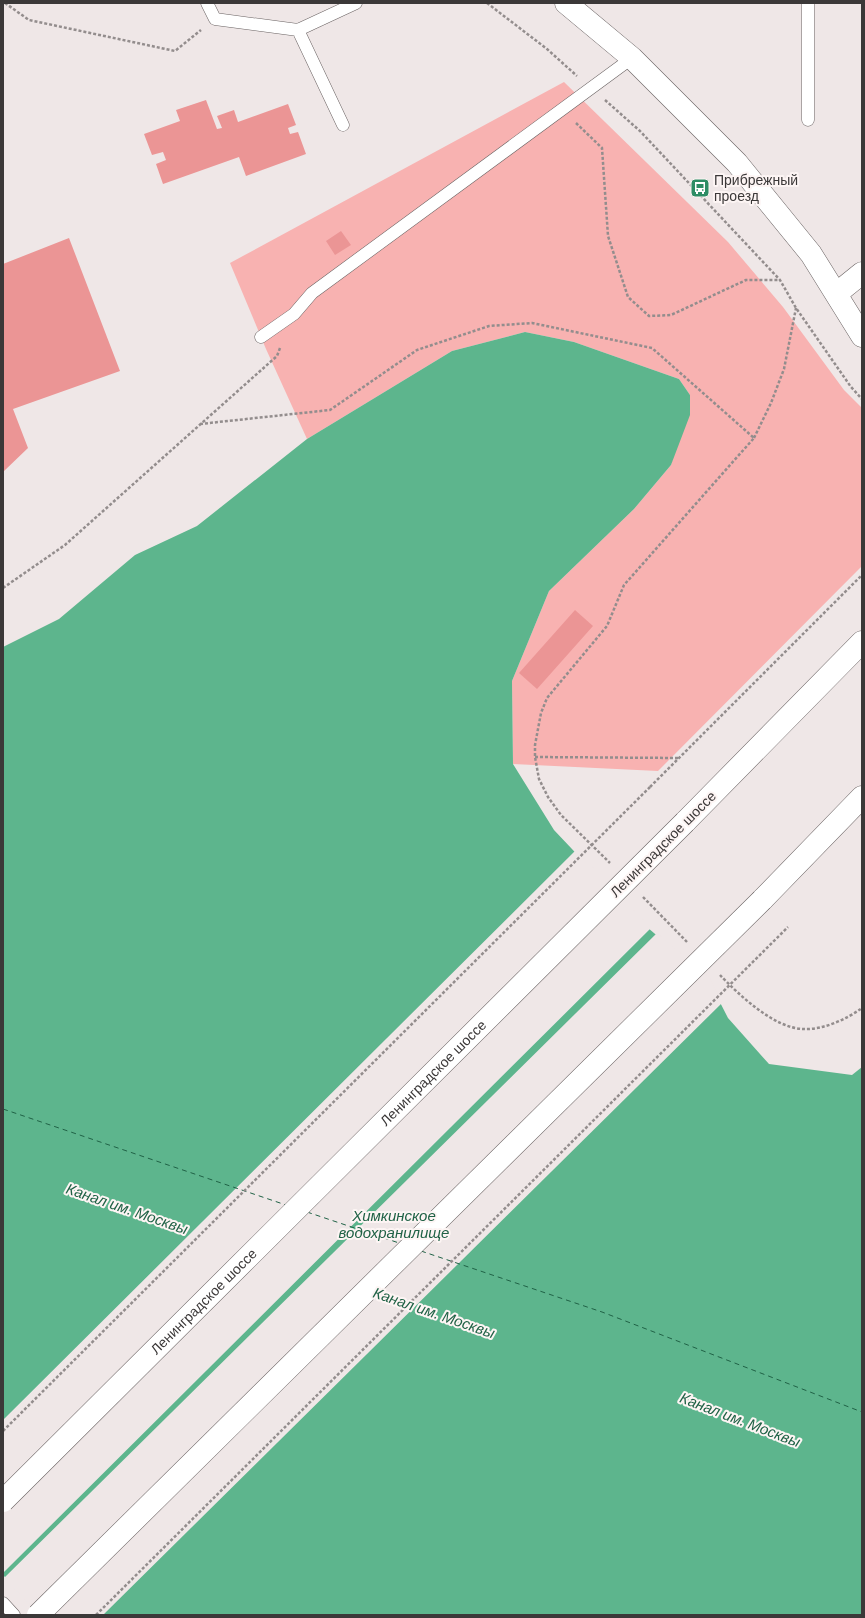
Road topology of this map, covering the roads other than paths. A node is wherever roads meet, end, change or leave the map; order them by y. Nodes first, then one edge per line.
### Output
1 (207, 3) edge
2 (356, 3) edge
3 (566, 3) edge
4 (808, 3) edge
5 (298, 30) junction
6 (632, 58) junction
7 (808, 120) dead end
8 (343, 125) dead end
9 (862, 273) edge
10 (836, 294) junction
11 (862, 336) edge
12 (261, 337) dead end
13 (862, 642) edge
14 (862, 797) edge
15 (3, 1501) edge
16 (3, 1603) edge
17 (14, 1615) edge
18 (38, 1615) edge

1 - 5 lane
2 - 5 lane
3 - 6 main road
4 - 7 lane
5 - 8 lane
6 - 10 main road
6 - 12 lane
9 - 10 main road
10 - 11 main road
13 - 15 main road, Ленинградское шоссе, bridge
14 - 18 main road, bridge
16 - 17 lane

